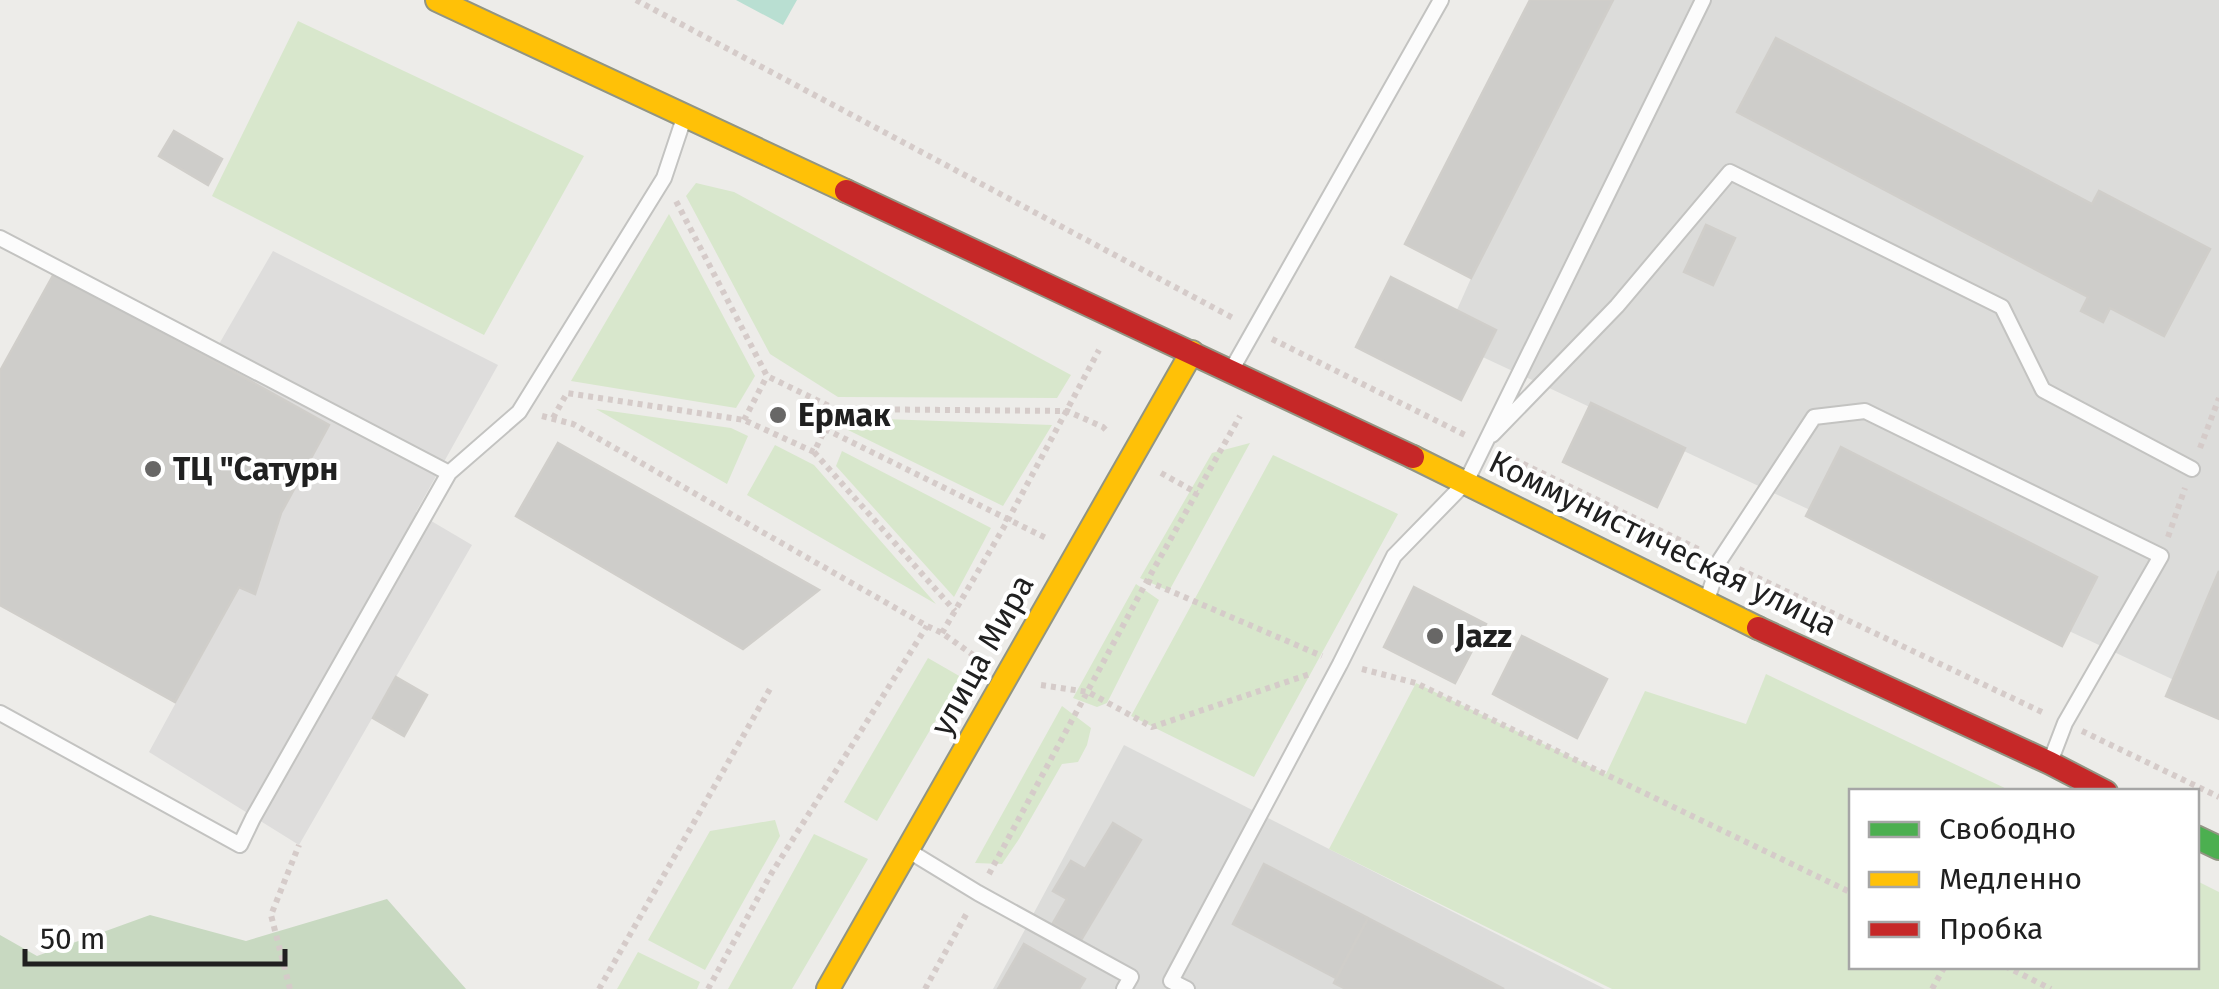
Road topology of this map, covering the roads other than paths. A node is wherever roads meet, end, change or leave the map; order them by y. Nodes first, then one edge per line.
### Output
1 (437, 0) edge
2 (1442, 0) edge
3 (1703, 0) edge
4 (686, 114) junction
5 (0, 238) edge
6 (1192, 352) junction
7 (1231, 371) junction
8 (1483, 444) junction
9 (2192, 469) dead end
10 (449, 473) junction
11 (1466, 482) junction
12 (1705, 604) junction
13 (0, 713) edge
14 (2050, 763) junction
15 (2100, 789) edge
16 (909, 851) junction
17 (828, 989) edge
18 (1124, 989) edge
19 (1187, 989) edge

1 - 4 street, Коммунистическая улица
2 - 7 lane
3 - 8 lane
4 - 6 street, Коммунистическая улица
4 - 10 lane
5 - 10 lane
6 - 7 street, Коммунистическая улица
6 - 16 street, улица Мира
7 - 11 street, Коммунистическая улица
8 - 9 lane
8 - 11 lane
10 - 13 lane
11 - 12 street, Коммунистическая улица
11 - 19 lane
12 - 14 street, Коммунистическая улица
12 - 14 lane
14 - 15 street, Коммунистическая улица
16 - 17 street, улица Мира
16 - 18 lane

